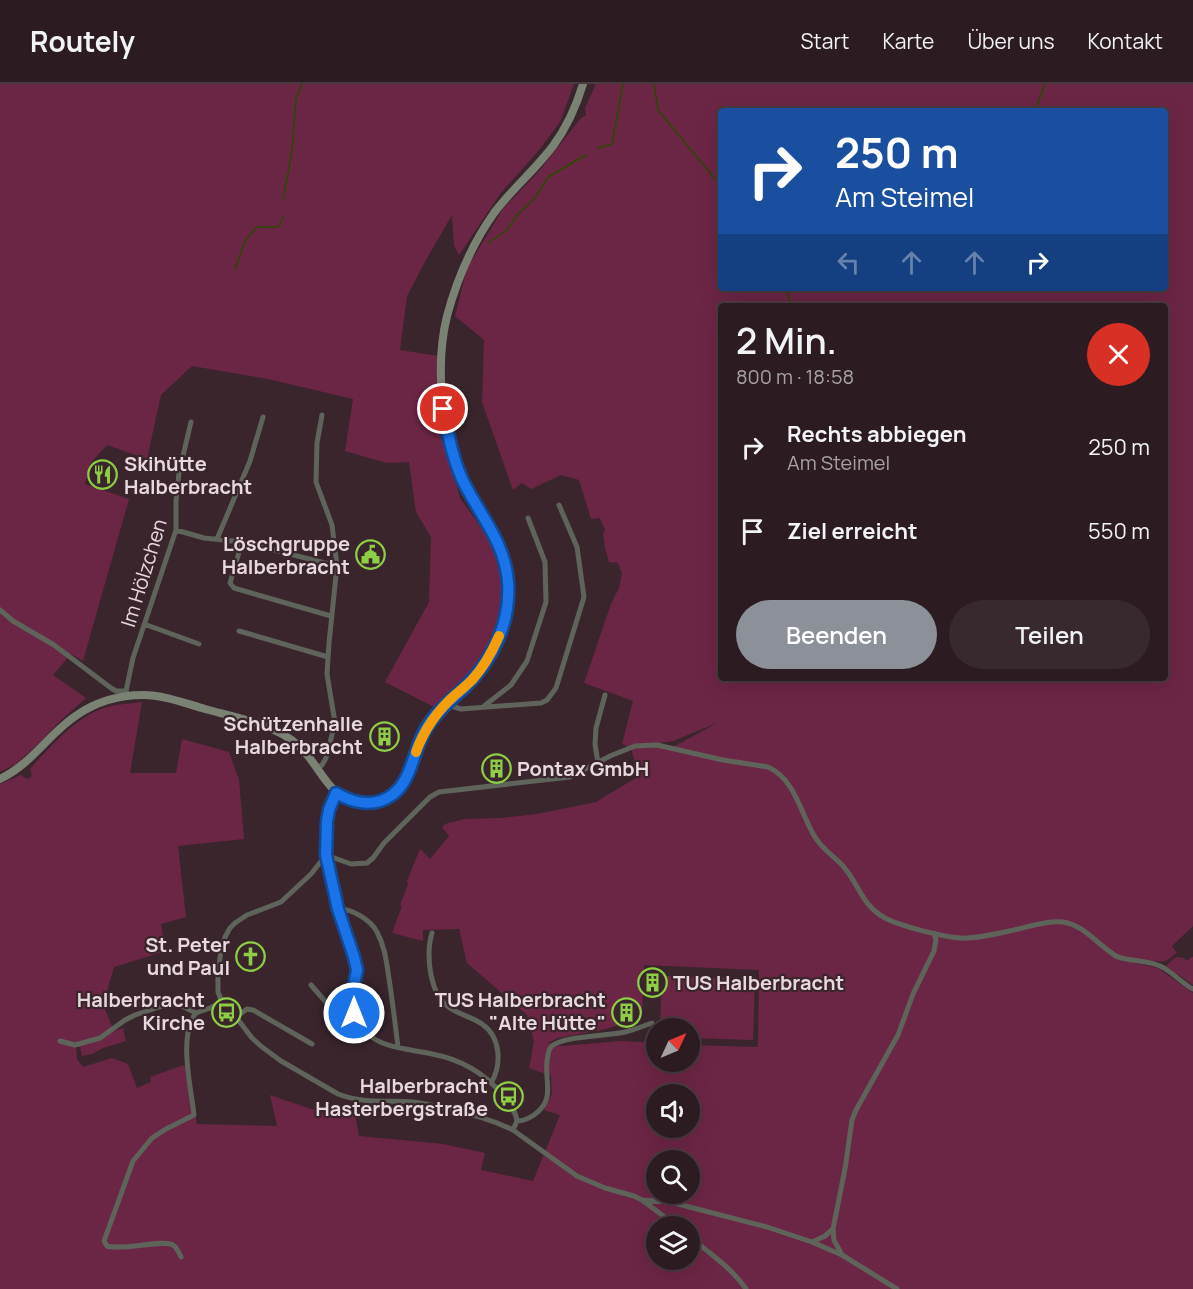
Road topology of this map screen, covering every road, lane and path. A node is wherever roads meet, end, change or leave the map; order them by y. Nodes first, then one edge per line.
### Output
1 (583, 84) edge
2 (322, 415) dead end
3 (263, 417) dead end
4 (192, 422) dead end
5 (559, 505) dead end
6 (528, 518) dead end
7 (176, 530) junction
8 (217, 539) junction
9 (242, 542) junction
10 (337, 566) junction
11 (0, 610) edge
12 (332, 616) junction
13 (144, 624) junction
14 (238, 631) dead end
15 (199, 644) dead end
16 (328, 657) junction
17 (127, 693) junction
18 (605, 695) dead end
19 (448, 703) junction
20 (482, 707) junction
21 (598, 763) junction
22 (317, 768) junction
23 (0, 779) edge
24 (336, 793) junction
25 (326, 855) junction
26 (338, 909) junction
27 (432, 933) dead end
28 (934, 933) junction
29 (311, 985) dead end
30 (1193, 989) edge
31 (222, 1002) junction
32 (196, 1012) junction
33 (236, 1017) junction
34 (357, 1019) junction
35 (646, 1025) edge
36 (60, 1041) dead end
37 (312, 1044) dead end
38 (398, 1047) junction
39 (491, 1083) junction
40 (517, 1121) junction
41 (513, 1130) junction
42 (642, 1200) junction
43 (663, 1216) edge
44 (833, 1229) junction
45 (812, 1242) junction
46 (700, 1245) edge
47 (842, 1255) junction
48 (181, 1257) dead end
49 (746, 1289) edge
50 (897, 1289) edge

1 - 19 main road
2 - 10 street
3 - 8 street
4 - 7 street, Im Hölzchen
5 - 20 street
6 - 20 street
7 - 8 street
7 - 13 street, Im Hölzchen
8 - 9 street
9 - 10 street
9 - 12 street
10 - 12 street
11 - 17 street
12 - 16 street
13 - 15 street
13 - 17 street, Im Hölzchen
14 - 16 street
16 - 22 street
17 - 22 main road
17 - 23 main road
18 - 21 street
19 - 20 street
19 - 24 main road
21 - 25 street
21 - 28 street
22 - 24 main road
24 - 25 street
25 - 26 street
25 - 31 street
26 - 34 street
26 - 38 street
27 - 39 street
28 - 30 street
28 - 44 street
29 - 34 street
31 - 32 street
31 - 33 street
32 - 36 street
32 - 48 street
33 - 37 street
33 - 41 street
34 - 38 street
35 - 40 street
38 - 39 street
39 - 40 street
40 - 41 street
41 - 42 street
42 - 43 street
42 - 45 street
44 - 45 street
44 - 47 street
45 - 47 street
46 - 49 street
47 - 50 street

